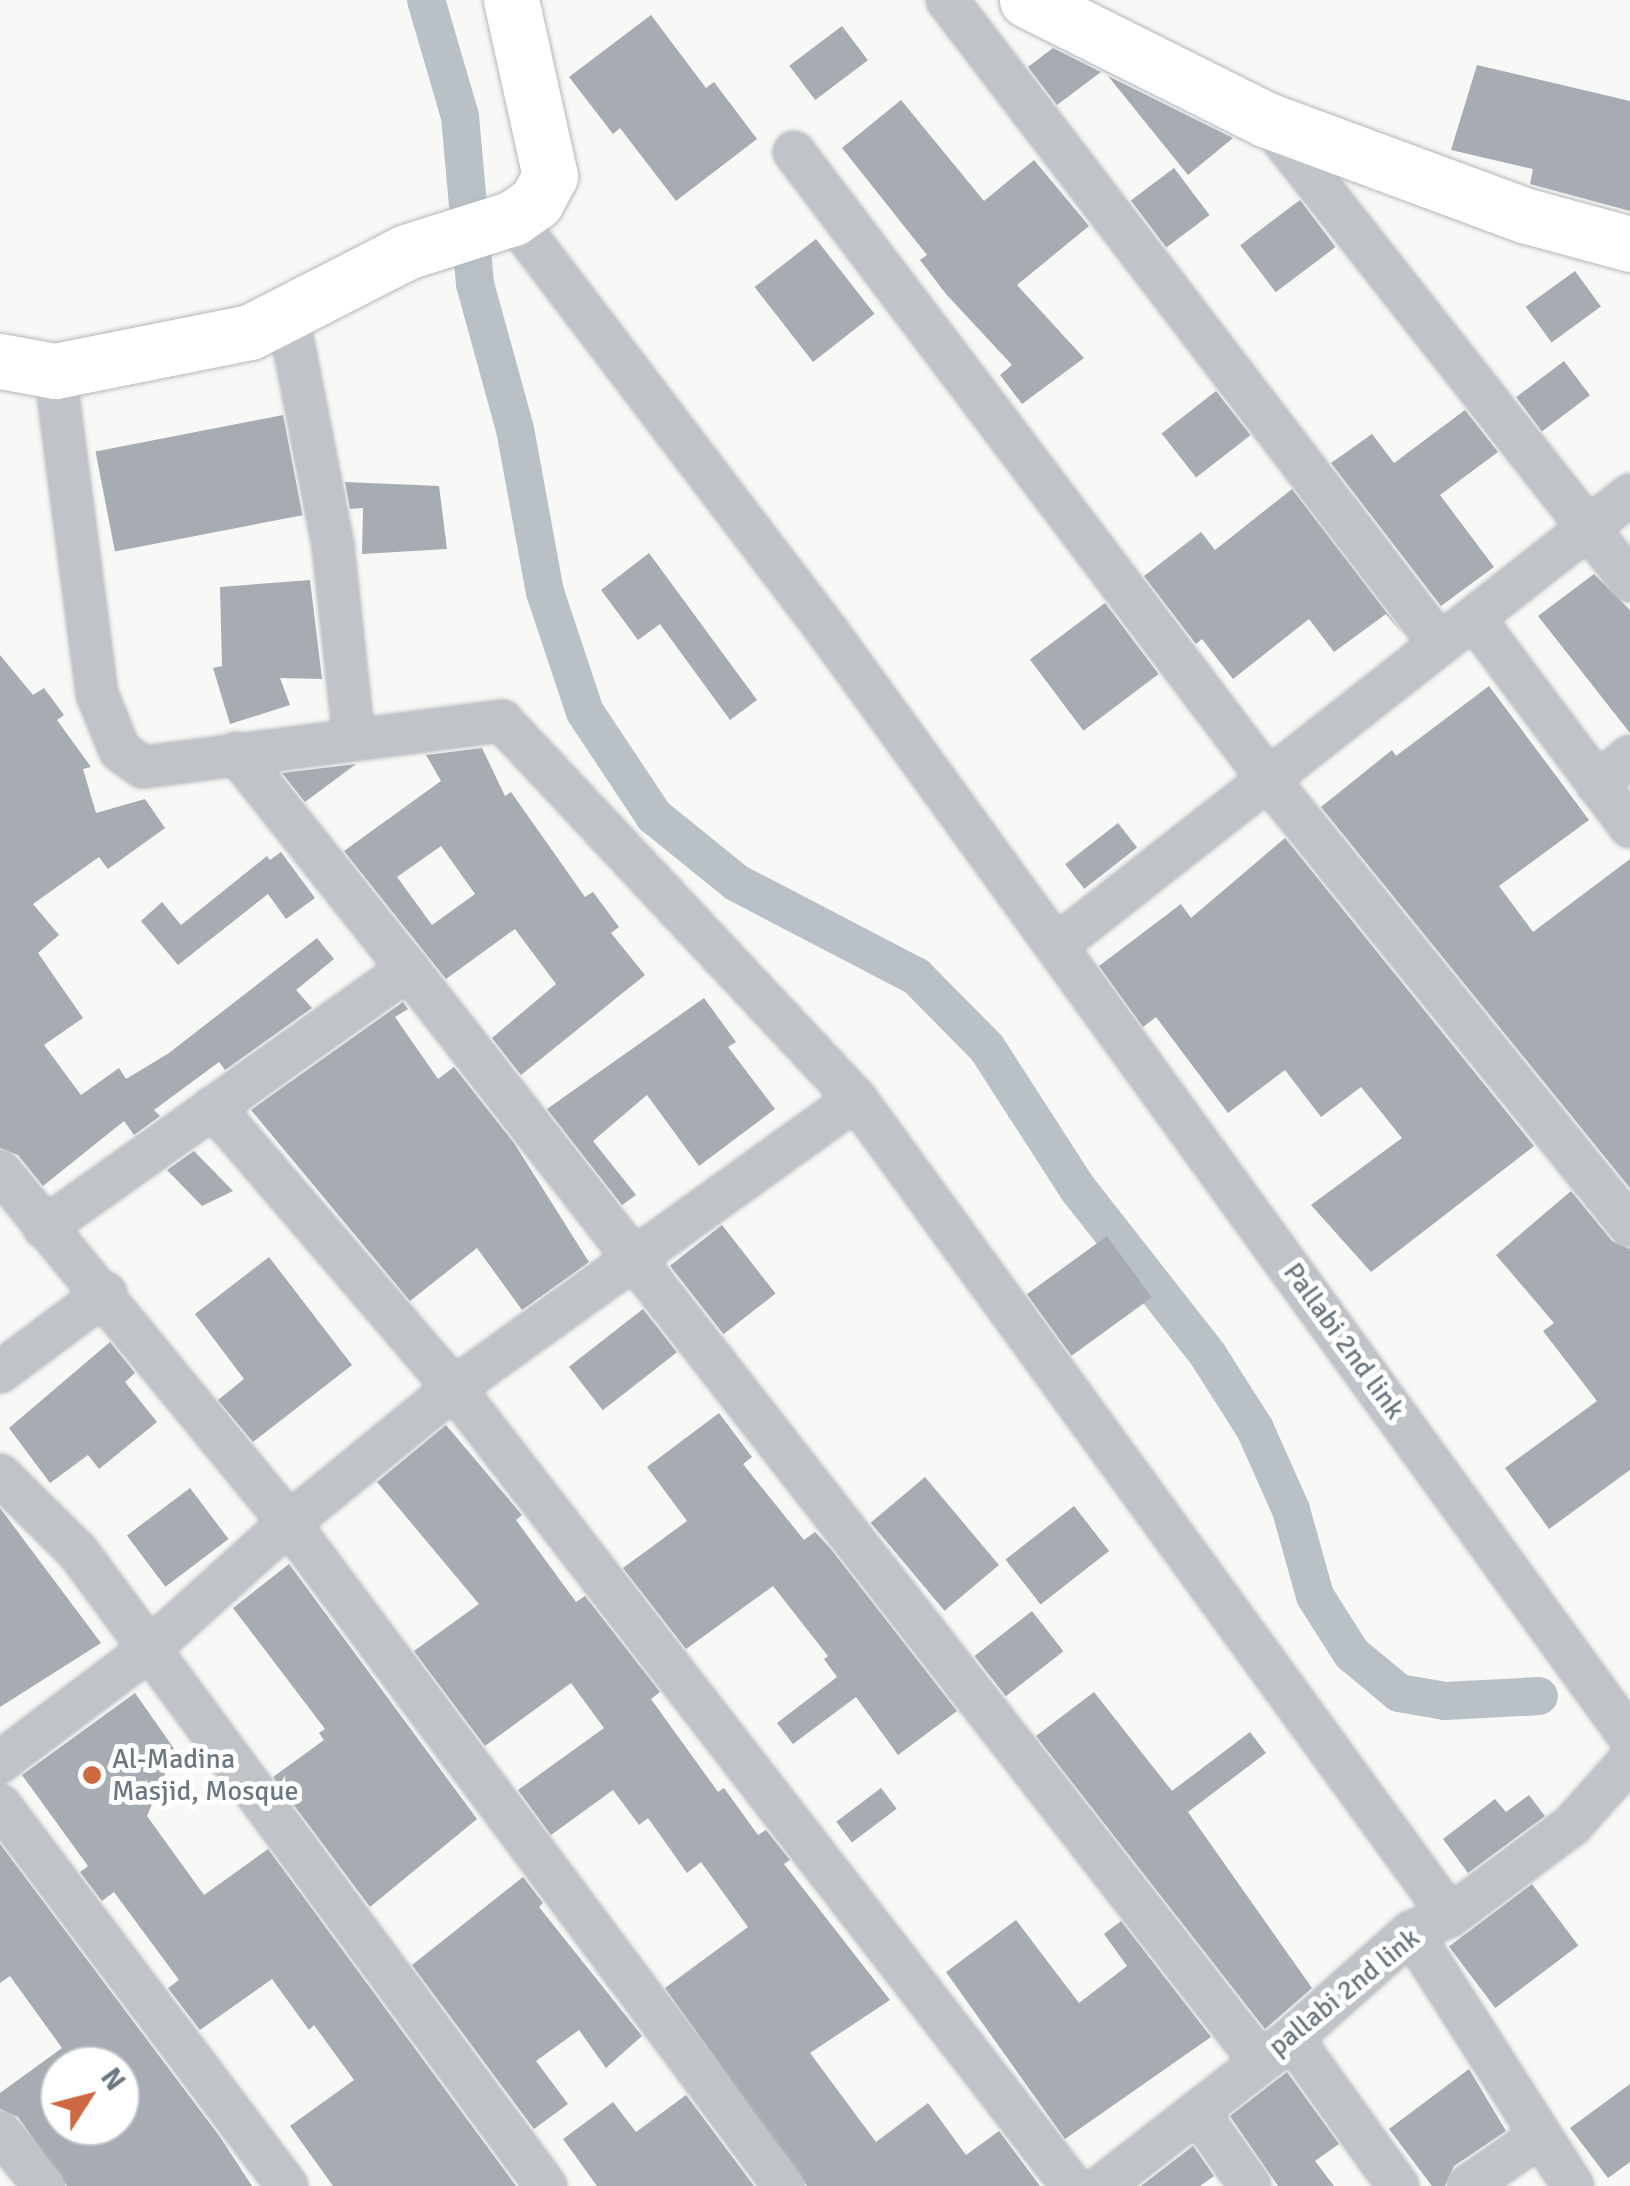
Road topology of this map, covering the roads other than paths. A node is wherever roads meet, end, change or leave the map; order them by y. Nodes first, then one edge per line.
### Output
1 (511, 0) edge
2 (947, 0) edge
3 (1027, 0) edge
4 (1267, 120) junction
5 (794, 152) dead end
6 (512, 218) junction
7 (1630, 244) edge
8 (288, 316) junction
9 (0, 361) edge
10 (55, 371) junction
11 (1630, 496) edge
12 (1589, 529) junction
13 (1630, 581) edge
14 (1476, 621) junction
15 (1439, 644) junction
16 (354, 739) junction
17 (236, 753) junction
18 (1630, 756) edge
19 (1271, 783) junction
20 (1597, 784) junction
21 (1630, 826) edge
22 (1058, 945) junction
23 (408, 970) junction
24 (856, 1099) junction
25 (213, 1107) junction
26 (0, 1171) edge
27 (1630, 1226) edge
28 (44, 1228) junction
29 (631, 1260) junction
30 (106, 1293) junction
31 (0, 1372) edge
32 (454, 1388) junction
33 (0, 1475) edge
34 (288, 1522) junction
35 (146, 1652) junction
36 (1630, 1738) edge
37 (1630, 1760) edge
38 (0, 1762) edge
39 (0, 1805) edge
40 (1450, 1916) junction
41 (1411, 1932) junction
42 (1292, 2038) junction
43 (1260, 2061) junction
44 (1198, 2112) junction
45 (0, 2132) edge
46 (1537, 2138) junction
47 (44, 2186) edge
48 (288, 2186) edge
49 (546, 2186) edge
50 (784, 2186) edge
51 (1072, 2186) edge
52 (1102, 2186) edge
53 (1250, 2186) edge
54 (1398, 2186) edge
55 (1468, 2186) edge
56 (1573, 2186) edge

1 - 6 street
2 - 15 street
3 - 4 street
4 - 7 street
4 - 12 street
5 - 19 street
6 - 8 street
6 - 22 street, Pallabi 2nd link
8 - 10 street
8 - 16 street
9 - 10 street
10 - 17 street
11 - 12 street
12 - 13 street
12 - 14 street
14 - 15 street
14 - 20 street
15 - 19 street
16 - 17 street
16 - 24 street
17 - 23 street
18 - 20 street
19 - 22 street
19 - 27 street
20 - 21 street
22 - 36 street, Pallabi 2nd link
23 - 25 street
23 - 29 street
24 - 29 street
24 - 40 street
25 - 28 street
25 - 32 street
26 - 28 street
28 - 30 street
29 - 32 street
29 - 43 street
30 - 31 street
30 - 34 street
32 - 34 street
32 - 51 street
33 - 35 street
34 - 35 street
34 - 50 street
35 - 38 street
35 - 49 street
37 - 40 street, pallabi 2nd link
39 - 48 street
40 - 41 street, pallabi 2nd link
41 - 42 street, pallabi 2nd link
41 - 46 street
42 - 43 street, pallabi 2nd link
42 - 54 street
43 - 44 street, pallabi 2nd link
44 - 52 street, pallabi 2nd link
44 - 53 street
45 - 47 street
46 - 55 street
46 - 56 street

